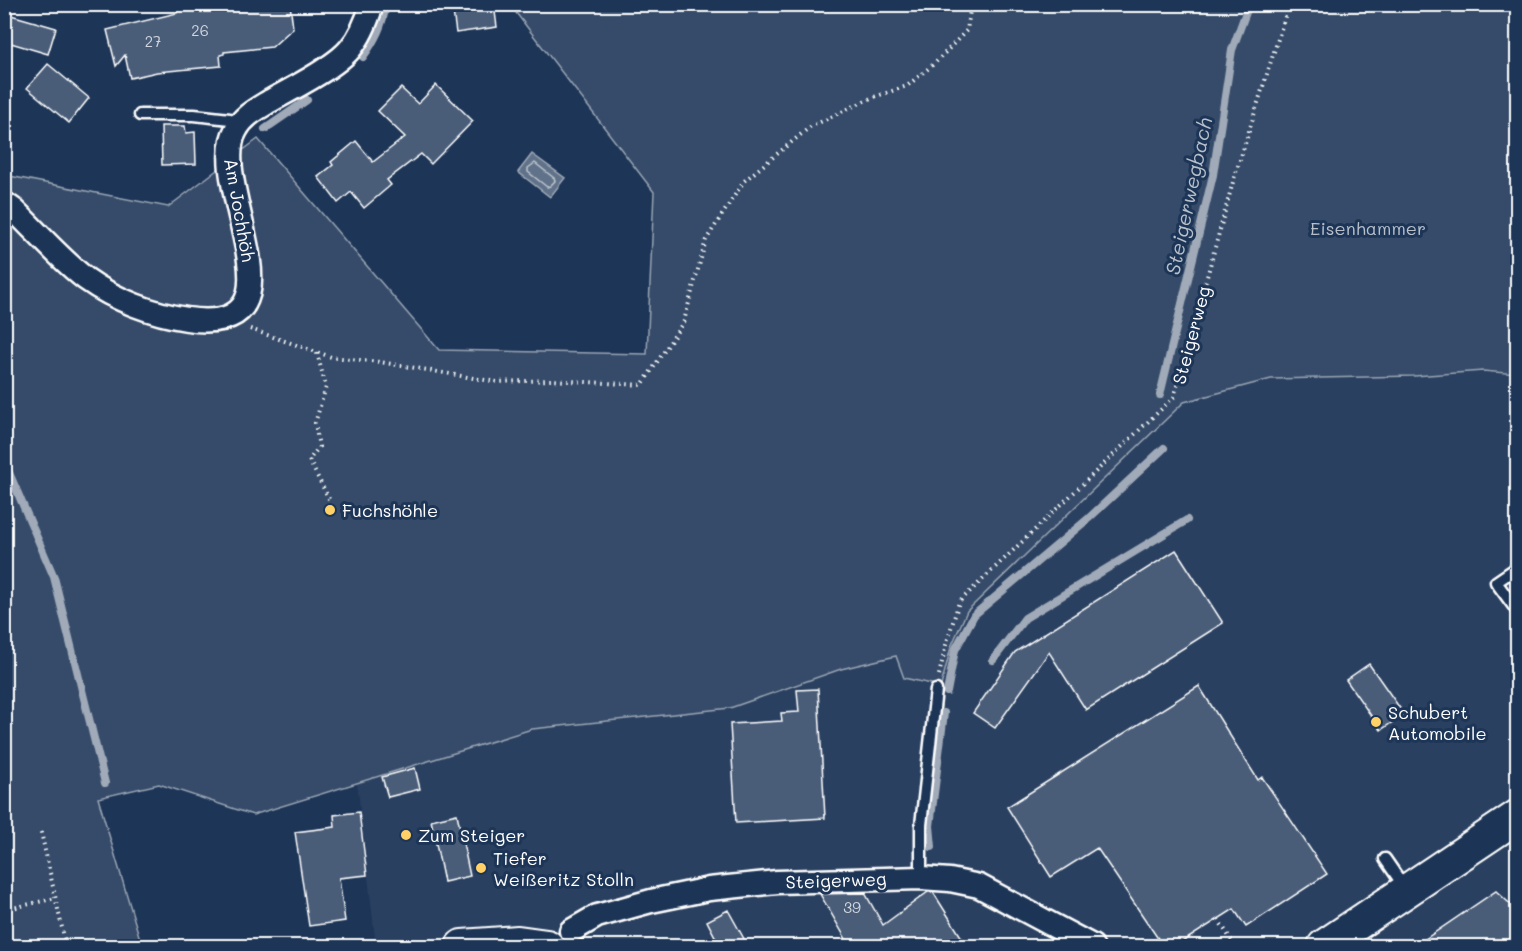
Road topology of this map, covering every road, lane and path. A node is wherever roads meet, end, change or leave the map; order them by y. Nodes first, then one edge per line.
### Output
1 (372, 4) edge
2 (970, 4) edge
3 (1289, 4) edge
4 (140, 115) dead end
5 (238, 126) junction
6 (4, 203) edge
7 (224, 319) junction
8 (316, 353) junction
9 (329, 500) dead end
10 (1518, 567) edge
11 (1518, 612) edge
12 (936, 690) joint
13 (1518, 816) edge
14 (41, 832) dead end
15 (1385, 859) dead end
16 (921, 878) junction
17 (1407, 891) junction
18 (56, 898) junction
19 (4, 910) edge
20 (1218, 919) dead end
21 (557, 940) edge
22 (66, 946) edge
23 (462, 946) edge
24 (1092, 946) edge
25 (1235, 946) edge
26 (1324, 946) edge

1 - 5 street
2 - 8 path
3 - 12 path, Steigerweg
4 - 5 lane
5 - 7 street, Am Jochhöh
6 - 7 street
7 - 8 path
8 - 9 path
10 - 11 lane
12 - 16 lane
13 - 17 main road
14 - 18 path
15 - 17 lane
16 - 21 street, Steigerweg
16 - 24 street, Steigerweg
17 - 26 main road
18 - 19 path
18 - 22 path
20 - 25 path
21 - 23 main road

